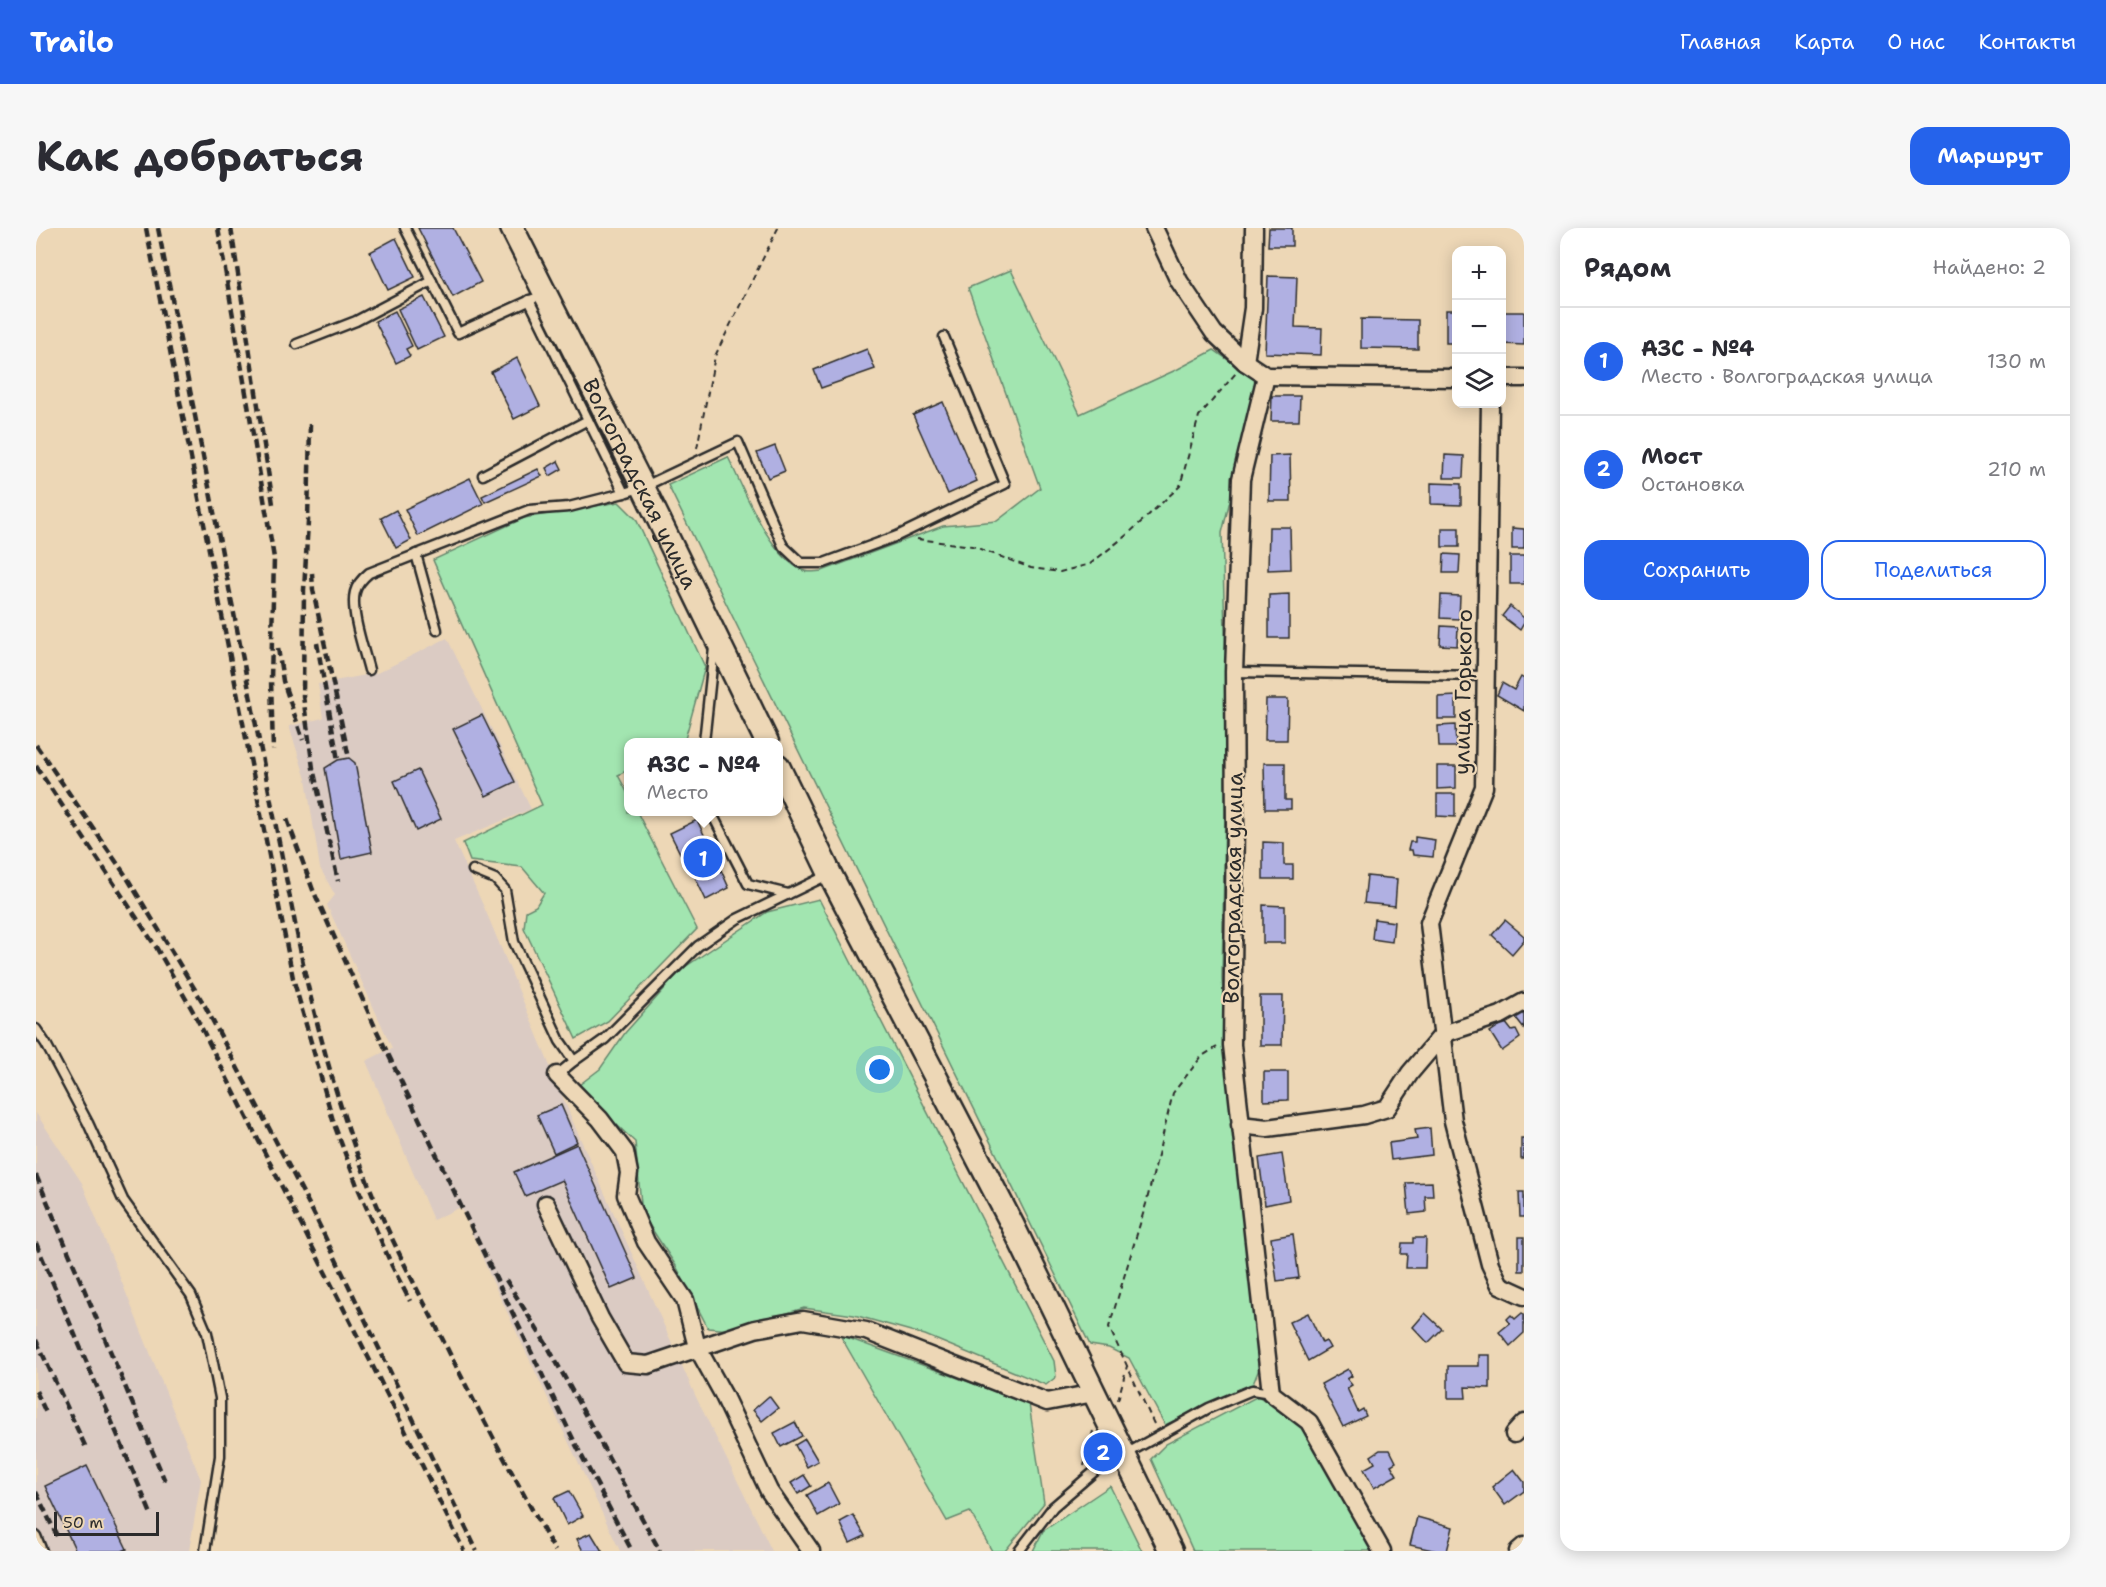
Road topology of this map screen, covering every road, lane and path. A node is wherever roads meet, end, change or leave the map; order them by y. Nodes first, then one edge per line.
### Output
1 (405, 228) edge
2 (512, 228) edge
3 (778, 228) edge
4 (1154, 228) edge
5 (1254, 228) edge
6 (432, 281) junction
7 (537, 296) junction
8 (944, 337) dead end
9 (297, 344) dead end
10 (1245, 362) junction
11 (1266, 376) junction
12 (1452, 378) edge
13 (1506, 378) edge
14 (1524, 378) edge
15 (1490, 408) edge
16 (588, 420) junction
17 (694, 463) junction
18 (483, 475) dead end
19 (634, 490) junction
20 (897, 536) junction
21 (416, 554) junction
22 (437, 630) dead end
23 (716, 636) junction
24 (369, 670) dead end
25 (1234, 672) junction
26 (1486, 676) junction
27 (704, 738) edge
28 (765, 738) edge
29 (783, 776) edge
30 (713, 816) edge
31 (473, 870) dead end
32 (830, 874) junction
33 (788, 894) junction
34 (1524, 1002) edge
35 (36, 1029) edge
36 (1443, 1034) junction
37 (1232, 1037) junction
38 (574, 1061) junction
39 (557, 1075) joint
40 (1240, 1125) junction
41 (546, 1204) dead end
42 (1524, 1296) edge
43 (697, 1347) junction
44 (1127, 1366) junction
45 (1094, 1393) junction
46 (1271, 1393) junction
47 (1118, 1402) dead end
48 (1108, 1423) junction
49 (1160, 1435) junction
50 (1124, 1455) junction
51 (1078, 1486) junction
52 (36, 1536) edge
53 (1524, 1546) edge
54 (42, 1551) edge
55 (204, 1551) edge
56 (811, 1551) edge
57 (1019, 1551) edge
58 (1170, 1551) edge
59 (1382, 1551) edge
60 (1518, 1551) edge

1 - 6 lane
2 - 7 main road, Волгоградская улица
3 - 17 path
4 - 10 street
5 - 10 street
6 - 7 lane
6 - 9 lane
7 - 16 lane
7 - 19 main road, Волгоградская улица
8 - 20 lane
10 - 11 street
10 - 20 path
11 - 12 street
11 - 25 street, Волгоградская улица
13 - 14 street
15 - 26 street, улица Горького
16 - 18 lane
16 - 19 lane
17 - 19 lane
17 - 20 lane
19 - 21 lane
19 - 23 main road, Волгоградская улица
21 - 22 lane
21 - 24 lane
23 - 27 lane
23 - 28 main road, Волгоградская улица
25 - 26 lane
25 - 37 street, Волгоградская улица
26 - 36 street, улица Горького
29 - 32 main road
30 - 33 lane
31 - 38 lane
32 - 33 lane
32 - 45 main road
33 - 38 lane
34 - 36 street
35 - 55 lane
36 - 40 street
36 - 42 street, улица Горького
37 - 40 street, Волгоградская улица
37 - 44 path
38 - 39 lane
39 - 43 street
40 - 46 street, Волгоградская улица
41 - 43 street
43 - 45 street
43 - 56 street
44 - 47 path
44 - 49 path
45 - 48 main road
46 - 49 lane
46 - 59 street
48 - 50 main road
48 - 51 path
49 - 50 lane
50 - 51 lane
50 - 58 main road
51 - 57 lane
52 - 54 lane
53 - 60 street

